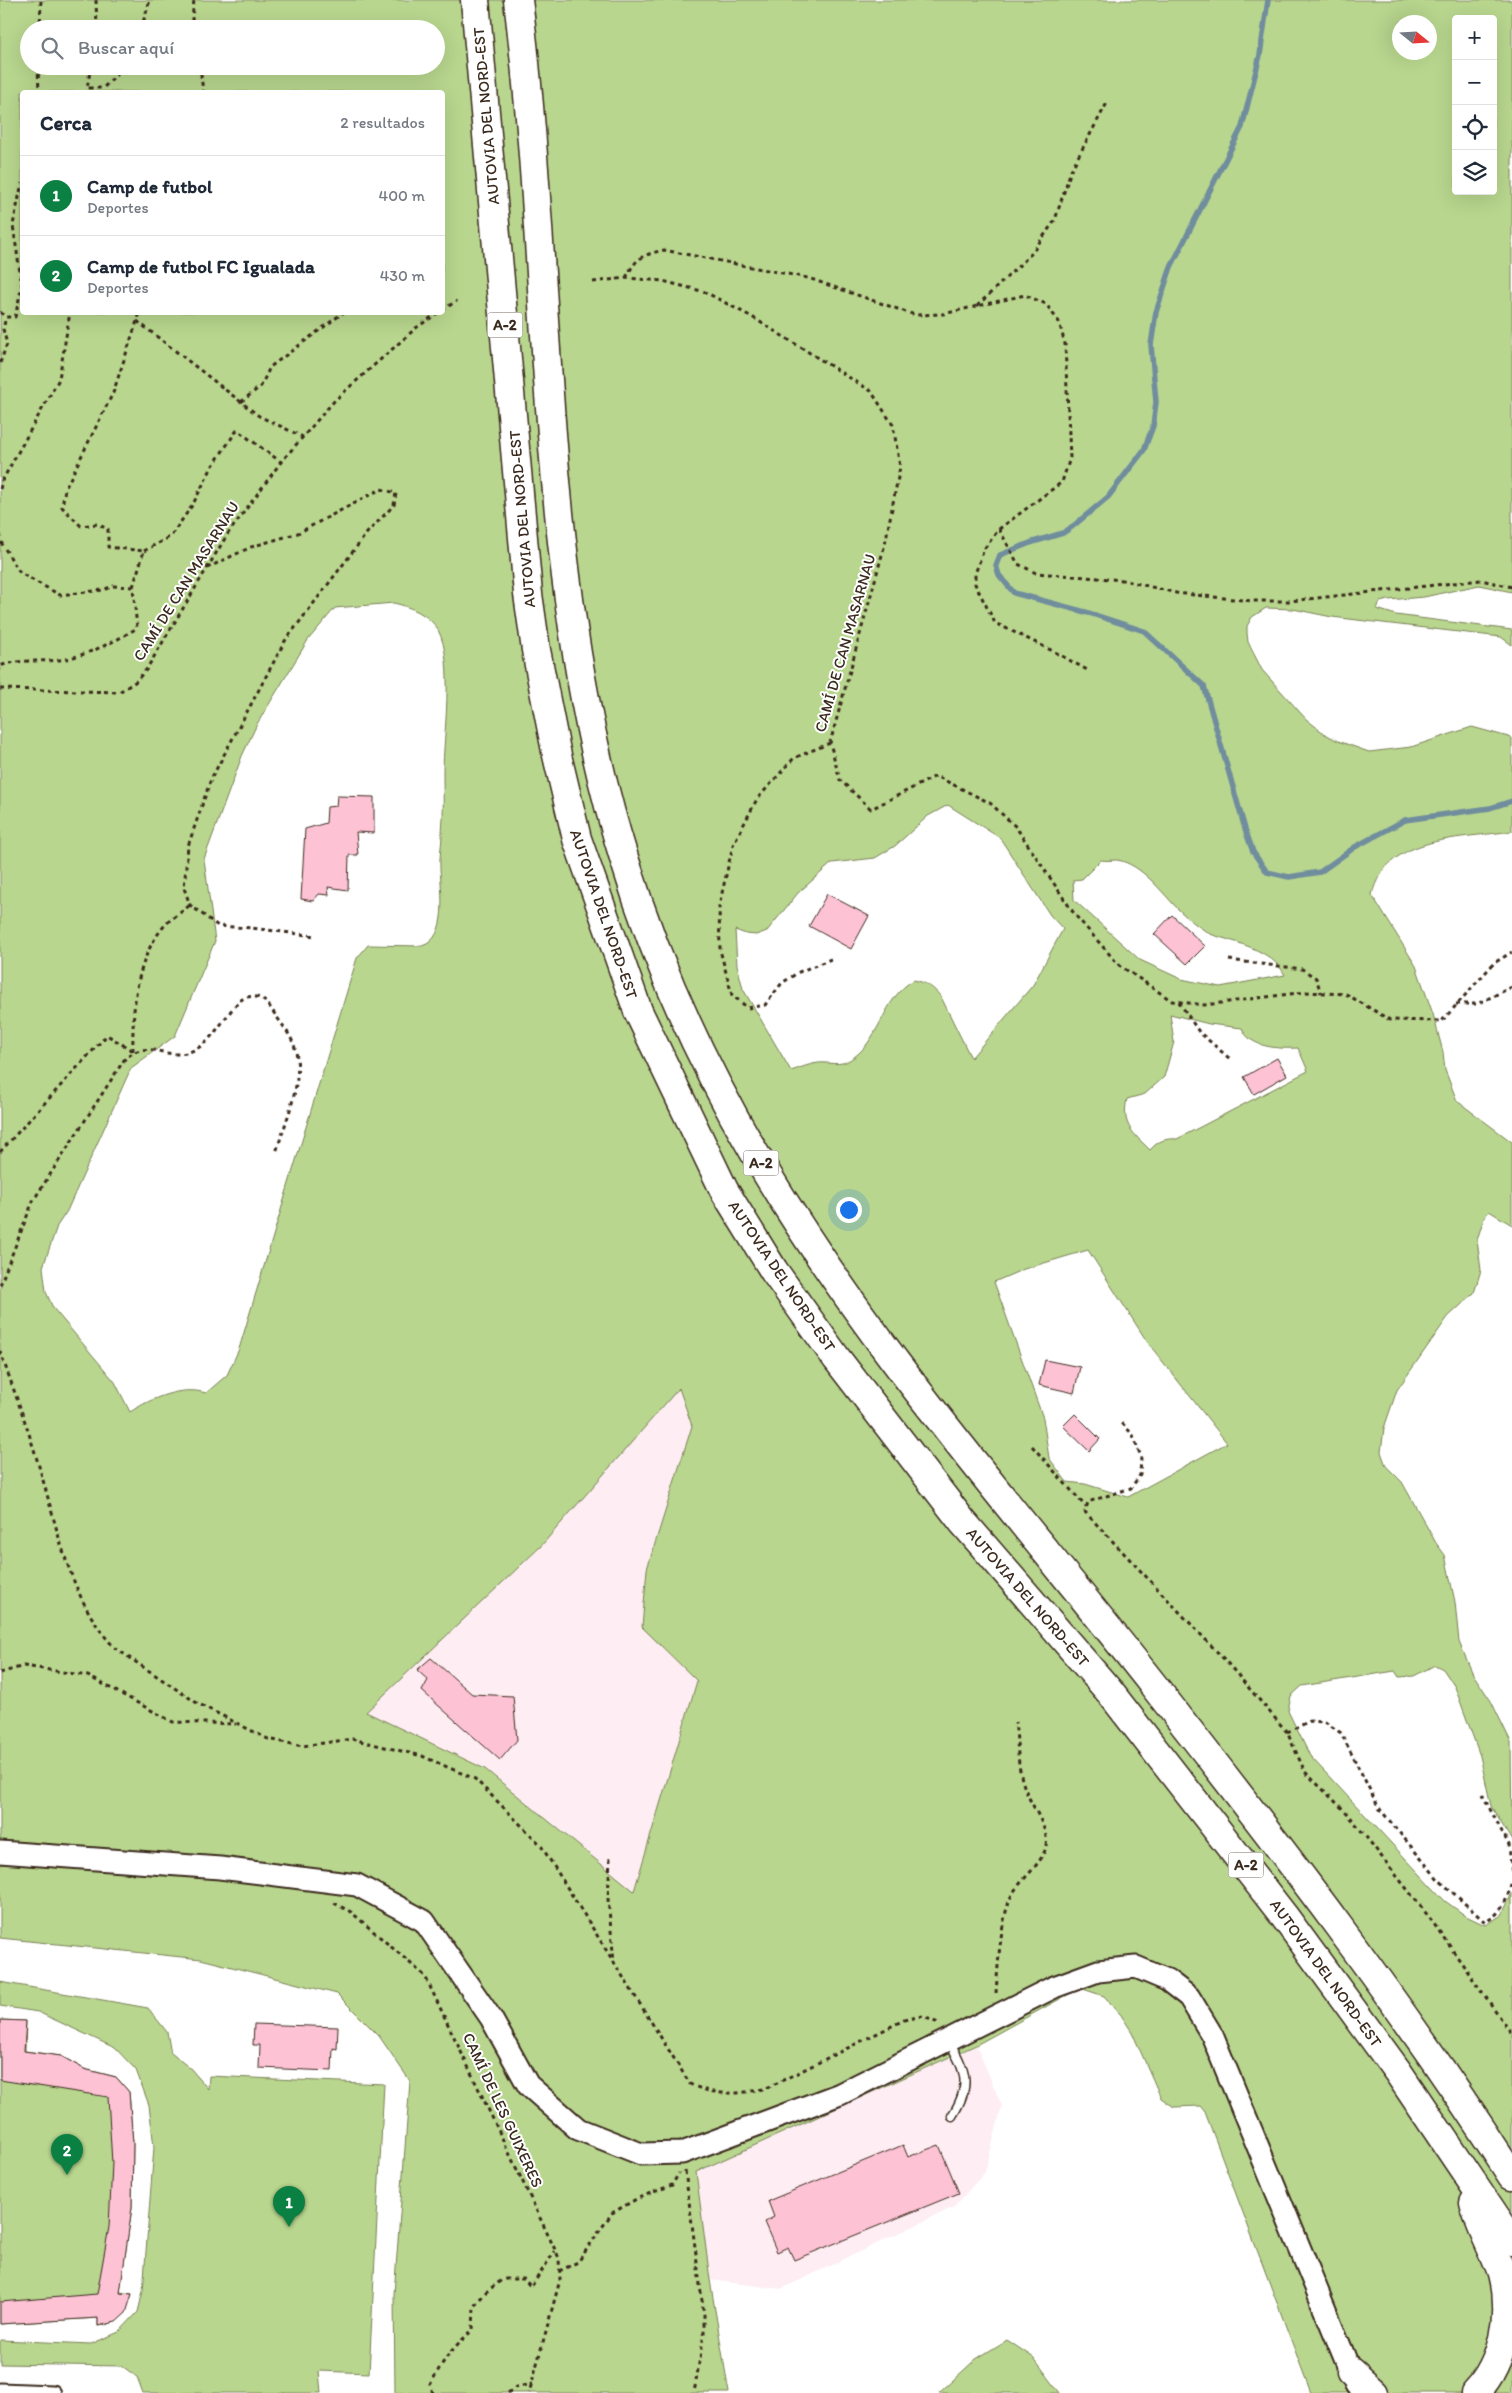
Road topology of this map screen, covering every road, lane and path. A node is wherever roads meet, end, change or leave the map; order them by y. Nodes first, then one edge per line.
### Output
1 (42, 0) edge
2 (96, 0) edge
3 (150, 0) edge
4 (194, 0) edge
5 (475, 0) edge
6 (518, 0) edge
7 (41, 20) edge
8 (97, 20) edge
9 (144, 20) edge
10 (193, 20) edge
11 (38, 75) edge
12 (89, 75) edge
13 (117, 75) edge
14 (201, 75) edge
15 (96, 88) joint
16 (39, 90) edge
17 (203, 90) edge
18 (1107, 103) dead end
19 (20, 194) edge
20 (20, 271) edge
21 (626, 278) junction
22 (593, 282) dead end
23 (20, 295) edge
24 (457, 301) dead end
25 (977, 306) junction
26 (445, 308) edge
27 (0, 312) edge
28 (70, 315) edge
29 (139, 315) edge
30 (340, 315) edge
31 (435, 315) edge
32 (6, 317) junction
33 (137, 321) junction
34 (0, 363) edge
35 (241, 402) junction
36 (302, 437) junction
37 (281, 462) junction
38 (0, 489) edge
39 (999, 529) junction
40 (0, 534) edge
41 (144, 551) junction
42 (207, 568) junction
43 (133, 587) junction
44 (1512, 587) edge
45 (0, 666) edge
46 (1089, 671) dead end
47 (0, 689) edge
48 (830, 743) junction
49 (190, 905) junction
50 (314, 936) dead end
51 (1512, 952) edge
52 (831, 959) dead end
53 (1229, 960) dead end
54 (1512, 986) edge
55 (1321, 993) junction
56 (1179, 1002) junction
57 (1456, 1004) junction
58 (133, 1051) junction
59 (1230, 1059) dead end
60 (0, 1152) edge
61 (276, 1153) dead end
62 (0, 1285) edge
63 (0, 1351) edge
64 (1122, 1423) dead end
65 (1032, 1446) dead end
66 (1086, 1508) junction
67 (0, 1673) edge
68 (1015, 1722) dead end
69 (238, 1724) junction
70 (1287, 1732) junction
71 (1482, 1794) dead end
72 (0, 1852) edge
73 (610, 1858) dead end
74 (1512, 1875) edge
75 (331, 1880) junction
76 (1512, 1880) edge
77 (614, 1963) junction
78 (994, 2016) junction
79 (1512, 2034) edge
80 (948, 2040) junction
81 (952, 2116) dead end
82 (1466, 2172) junction
83 (1512, 2176) edge
84 (1512, 2241) edge
85 (555, 2250) junction
86 (560, 2271) junction
87 (1355, 2383) edge
88 (532, 2384) junction
89 (8, 2392) edge
90 (53, 2393) edge
91 (432, 2393) edge
92 (508, 2393) edge
93 (529, 2393) edge
94 (694, 2393) edge
95 (1374, 2393) edge
96 (1475, 2393) edge

1 - 7 path
2 - 8 path
3 - 9 path
4 - 10 path
5 - 82 highway, AUTOVIA DEL NORD-EST / A-2
6 - 83 highway, A-2
11 - 16 path
12 - 15 path
13 - 15 path
14 - 17 path
18 - 25 path
19 - 20 path
21 - 22 path, CAMÍ DE CAN MASARNAU
21 - 25 path
21 - 48 path, CAMÍ DE CAN MASARNAU
23 - 32 path
24 - 26 path
25 - 39 path
27 - 32 path
28 - 38 path
29 - 33 path
30 - 35 path
31 - 36 path, CAMÍ DE CAN MASARNAU
32 - 34 path
33 - 35 path
33 - 41 path
35 - 36 path
36 - 37 path, CAMÍ DE CAN MASARNAU
37 - 41 path
37 - 42 path, CAMÍ DE CAN MASARNAU
39 - 44 path
39 - 46 path
40 - 43 path
41 - 43 path
42 - 47 path, CAMÍ DE CAN MASARNAU
42 - 49 path
43 - 45 path
48 - 52 path
48 - 56 path, CAMÍ DE CAN MASARNAU
49 - 50 path
49 - 58 path
51 - 57 path, CAMÍ DE CAN MASARNAU
53 - 55 path
54 - 57 path
55 - 56 path, CAMÍ DE CAN MASARNAU
55 - 57 path, CAMÍ DE CAN MASARNAU
56 - 59 path
58 - 60 path
58 - 61 path
58 - 62 path
63 - 69 path
64 - 66 path
65 - 66 path
66 - 70 path
67 - 69 path
68 - 78 path
69 - 77 path
70 - 76 path
70 - 79 path
71 - 74 path
72 - 75 street
73 - 77 path
75 - 80 street
75 - 85 path, CAMÍ DE LES GUIXERES
77 - 80 path
78 - 80 street
78 - 87 street
80 - 81 lane
82 - 84 highway, AUTOVIA DEL NORD-EST / A-2
82 - 96 highway
85 - 86 path, CAMÍ DE LES GUIXERES
85 - 91 path
86 - 88 path, CAMÍ DE LES GUIXERES
86 - 94 path
87 - 95 highway
88 - 92 path
88 - 93 path, CAMÍ DE LES GUIXERES
89 - 90 street

